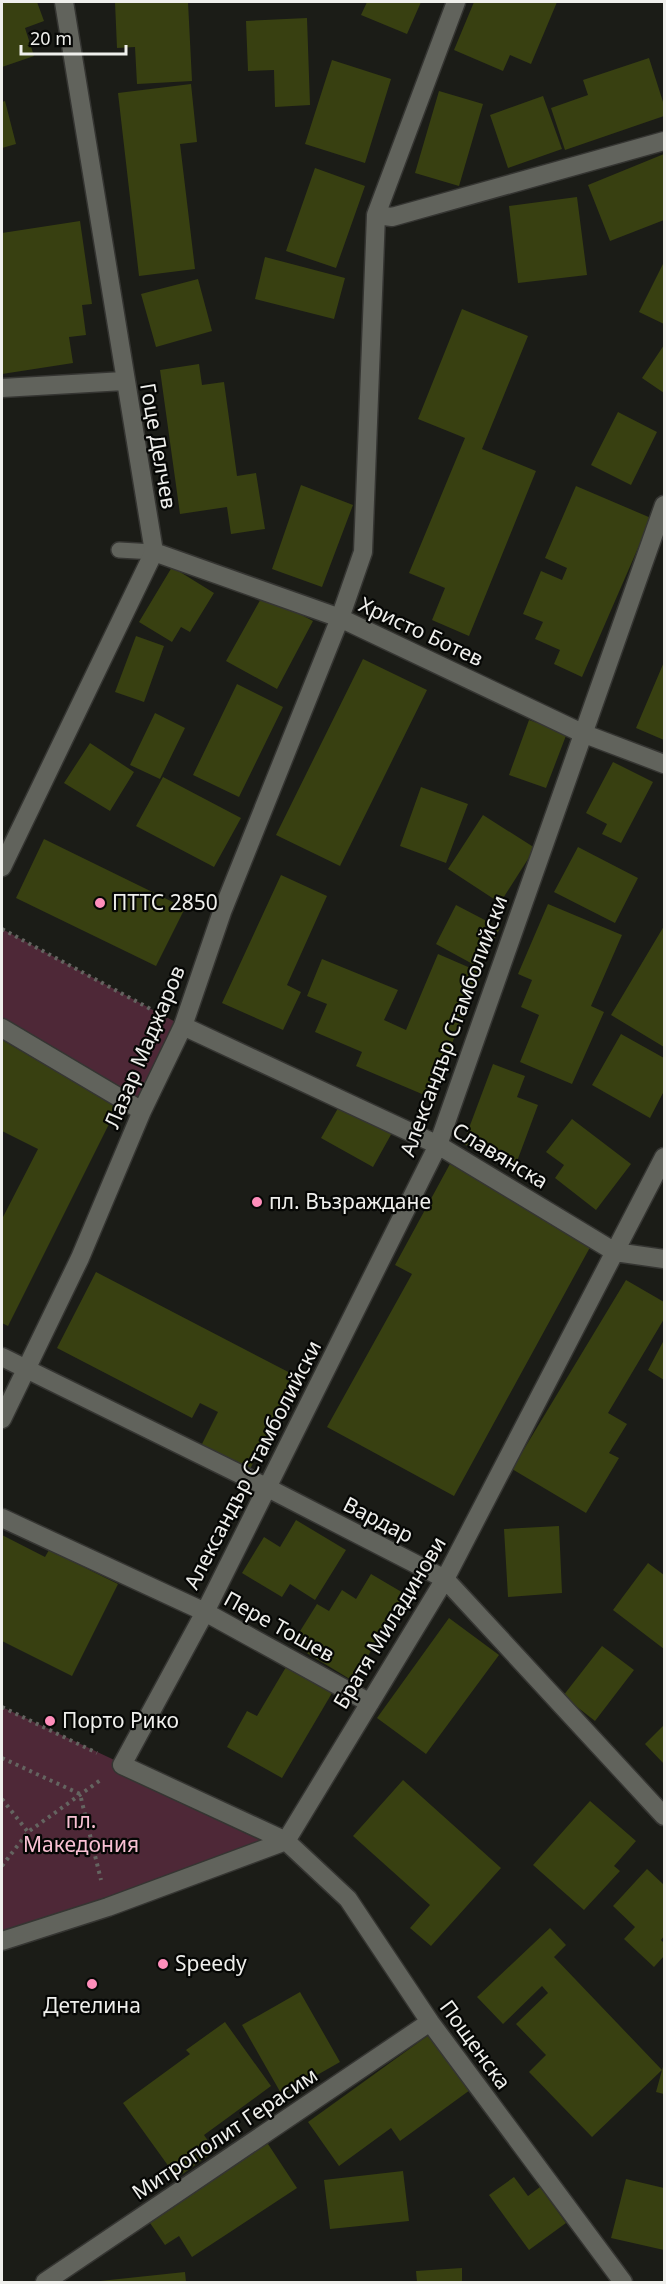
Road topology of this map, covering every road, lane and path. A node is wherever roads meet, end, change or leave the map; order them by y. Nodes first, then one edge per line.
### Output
1 (64, 2) edge
2 (456, 2) edge
3 (664, 141) edge
4 (376, 215) junction
5 (124, 381) junction
6 (2, 387) edge
7 (664, 505) edge
8 (119, 550) dead end
9 (154, 552) junction
10 (340, 618) junction
11 (582, 732) junction
12 (664, 764) edge
13 (2, 867) edge
14 (2, 929) edge
15 (183, 1026) junction
16 (2, 1028) edge
17 (142, 1111) junction
18 (438, 1145) junction
19 (664, 1157) edge
20 (615, 1251) junction
21 (664, 1259) edge
22 (2, 1358) edge
23 (26, 1369) junction
24 (2, 1419) edge
25 (266, 1487) junction
26 (2, 1518) edge
27 (445, 1579) junction
28 (205, 1612) junction
29 (370, 1703) junction
30 (2, 1707) edge
31 (2, 1758) edge
32 (122, 1765) junction
33 (80, 1794) junction
34 (2, 1799) edge
35 (664, 1816) edge
36 (28, 1832) junction
37 (286, 1841) junction
38 (2, 1866) edge
39 (108, 1907) junction
40 (2, 1941) edge
41 (430, 2022) junction
42 (45, 2283) edge
43 (623, 2283) edge

1 - 5 street, Гоце Делчев
2 - 4 street, Лазар Маджаров
3 - 4 street
4 - 10 street, Лазар Маджаров
5 - 6 street
5 - 9 street, Гоце Делчев
7 - 11 street, Александър Стамболийски
8 - 9 lane
9 - 10 street, Христо Ботев
9 - 13 street
10 - 11 street, Христо Ботев
10 - 15 street, Лазар Маджаров
11 - 12 street, Христо Ботев
11 - 18 street, Александър Стамболийски
14 - 15 path
15 - 17 street, Лазар Маджаров
15 - 18 street, Славянска
16 - 17 street
17 - 23 street, Лазар Маджаров
18 - 20 street, Славянска
18 - 25 street, Александър Стамболийски
19 - 20 street, Братя Миладинови
20 - 21 street, Славянска
20 - 27 street, Братя Миладинови
22 - 23 street, Вардар
23 - 24 street, Лазар Маджаров
23 - 25 street, Вардар
25 - 27 street, Вардар
25 - 28 street, Александър Стамболийски
26 - 28 street, Пере Тошев
27 - 29 street, Братя Миладинови
27 - 35 street, Вардар
28 - 29 street, Пере Тошев
28 - 32 street, Александър Стамболийски
29 - 37 street, Братя Миладинови
30 - 32 path
31 - 33 path
32 - 33 path
32 - 37 street, Пощенска
33 - 36 path
33 - 39 path
34 - 36 path
36 - 38 path
37 - 39 street
37 - 41 street, Пощенска
39 - 40 street
41 - 42 street, Митрополит Герасим
41 - 43 street, Пощенска

